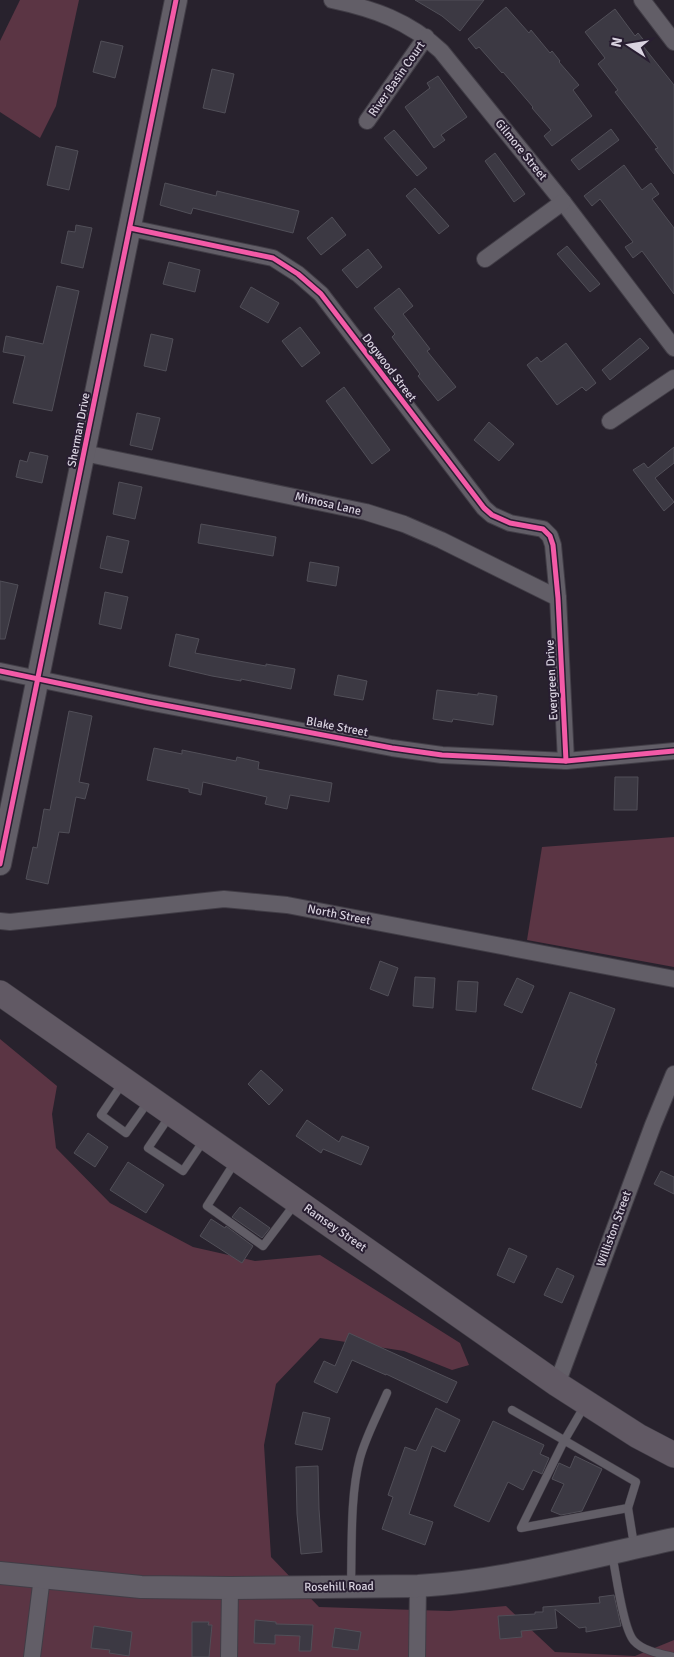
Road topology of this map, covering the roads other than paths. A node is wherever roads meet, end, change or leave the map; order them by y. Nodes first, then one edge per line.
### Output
1 (176, 0) edge
2 (332, 0) edge
3 (642, 0) edge
4 (426, 37) junction
5 (674, 42) edge
6 (367, 121) dead end
7 (563, 202) junction
8 (130, 228) junction
9 (485, 259) dead end
10 (674, 348) edge
11 (674, 378) edge
12 (610, 421) dead end
13 (84, 453) junction
14 (558, 598) junction
15 (0, 671) edge
16 (38, 679) junction
17 (674, 751) edge
18 (566, 761) junction
19 (0, 864) edge
20 (0, 921) edge
21 (674, 978) edge
22 (0, 993) edge
23 (674, 1074) edge
24 (124, 1080) junction
25 (150, 1098) junction
26 (172, 1113) junction
27 (206, 1137) junction
28 (237, 1159) junction
29 (297, 1201) junction
30 (557, 1384) junction
31 (387, 1393) dead end
32 (586, 1403) junction
33 (512, 1410) dead end
34 (564, 1441) junction
35 (674, 1455) edge
36 (628, 1508) junction
37 (674, 1539) edge
38 (634, 1548) junction
39 (612, 1552) junction
40 (0, 1573) edge
41 (42, 1577) junction
42 (418, 1586) junction
43 (351, 1587) junction
44 (230, 1588) junction
45 (32, 1657) edge
46 (230, 1657) edge
47 (417, 1657) edge
48 (674, 1657) edge

1 - 8 street, Sherman Drive
2 - 4 street, Gilmore Street
3 - 5 street
4 - 6 street, River Basin Court
4 - 7 street, Gilmore Street
7 - 9 street
7 - 10 street, Gilmore Street
8 - 13 street, Sherman Drive
8 - 14 street, Dogwood Street
11 - 12 street
13 - 14 street, Mimosa Lane
13 - 16 street, Sherman Drive
14 - 18 street, Evergreen Drive
15 - 16 street, Blake Street
16 - 18 street, Blake Street
16 - 19 street, Sherman Drive
17 - 18 street, Blake Street
20 - 21 street, North Street
22 - 24 main road, Ramsey Street
23 - 30 street, Williston Street
24 - 25 main road, Ramsey Street
24 - 25 lane
25 - 26 main road, Ramsey Street
26 - 27 main road, Ramsey Street
26 - 27 lane
27 - 28 main road, Ramsey Street
28 - 29 main road, Ramsey Street
28 - 29 lane
29 - 30 main road, Ramsey Street
30 - 32 main road, Ramsey Street
31 - 43 lane
32 - 34 lane
32 - 35 main road, Ramsey Street
33 - 34 lane
34 - 36 lane
34 - 36 lane
36 - 38 lane
37 - 38 street, Rosehill Road
38 - 39 street, Rosehill Road
39 - 42 street, Rosehill Road
39 - 48 lane
40 - 41 street, Rosehill Road
41 - 44 street, Rosehill Road
41 - 45 street
42 - 43 street, Rosehill Road
42 - 47 street
43 - 44 street, Rosehill Road
44 - 46 street

